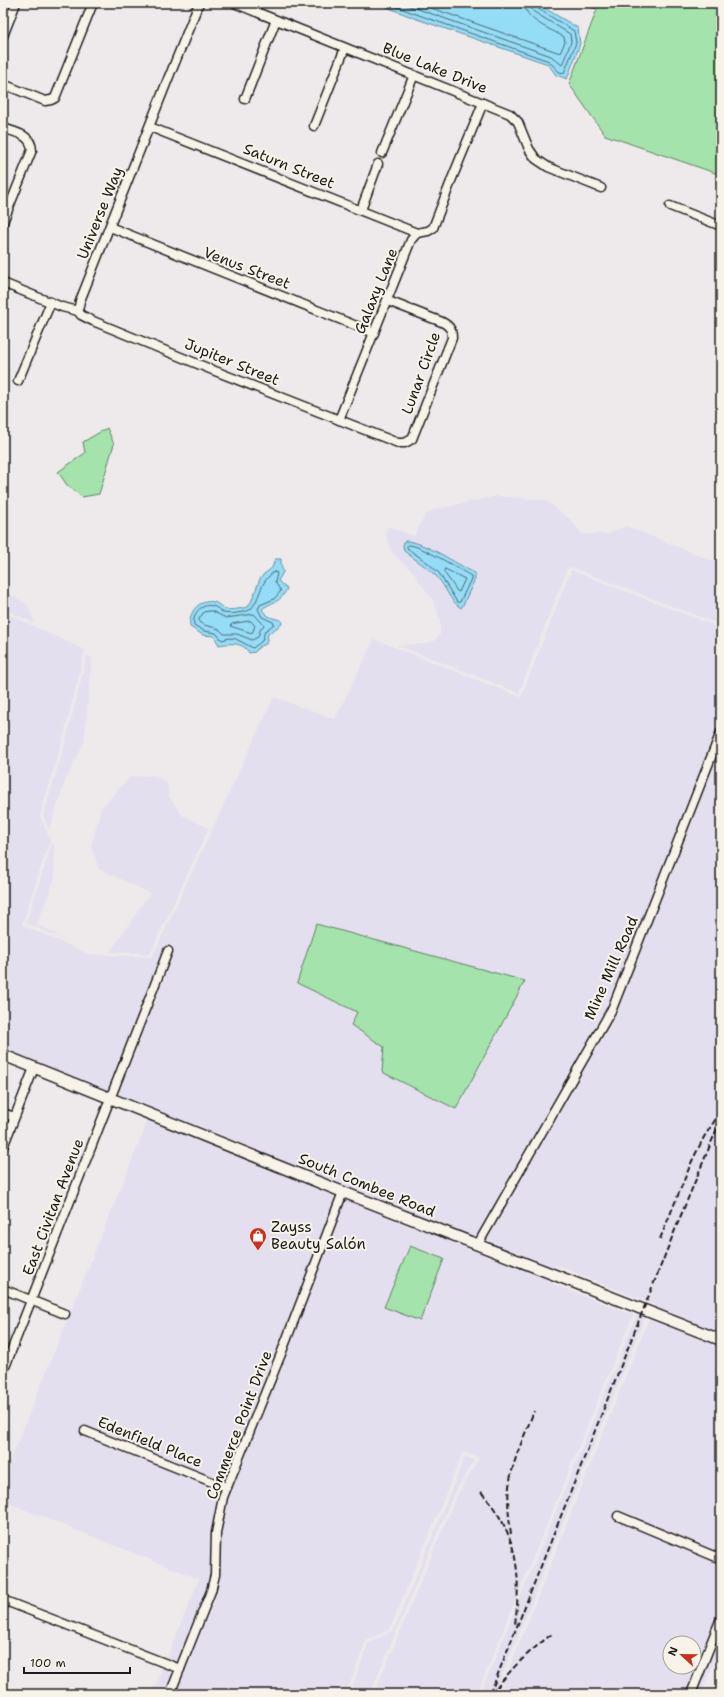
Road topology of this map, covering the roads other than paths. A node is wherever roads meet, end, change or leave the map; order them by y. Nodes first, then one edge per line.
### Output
1 (16, 3) edge
2 (93, 3) edge
3 (199, 3) edge
4 (234, 3) edge
5 (276, 20) junction
6 (3, 36) edge
7 (345, 48) junction
8 (414, 75) junction
9 (3, 84) edge
10 (245, 99) dead end
11 (483, 103) junction
12 (314, 126) dead end
13 (150, 127) junction
14 (3, 128) edge
15 (382, 153) dead end
16 (378, 164) dead end
17 (601, 188) dead end
18 (670, 206) dead end
19 (361, 210) junction
20 (3, 222) edge
21 (721, 226) edge
22 (110, 228) junction
23 (417, 233) junction
24 (3, 283) edge
25 (388, 301) junction
26 (51, 302) junction
27 (78, 311) junction
28 (374, 333) junction
29 (18, 381) dead end
30 (339, 420) junction
31 (405, 443) joint
32 (721, 732) edge
33 (168, 952) dead end
34 (3, 1055) edge
35 (34, 1068) junction
36 (111, 1098) junction
37 (3, 1113) edge
38 (14, 1117) junction
39 (3, 1147) edge
40 (343, 1192) junction
41 (478, 1244) junction
42 (3, 1289) edge
43 (31, 1301) junction
44 (65, 1314) dead end
45 (721, 1340) edge
46 (3, 1372) edge
47 (85, 1431) dead end
48 (227, 1487) junction
49 (618, 1516) dead end
50 (721, 1559) edge
51 (3, 1600) edge
52 (721, 1618) edge
53 (180, 1669) junction
54 (170, 1694) edge
55 (691, 1694) edge

1 - 6 street
2 - 9 street
3 - 13 street, Universe Way
4 - 5 street, Blue Lake Drive
5 - 7 street, Blue Lake Drive
5 - 10 street
7 - 8 street, Blue Lake Drive
7 - 12 street
8 - 11 street, Blue Lake Drive
8 - 15 street
11 - 17 street, Blue Lake Drive
11 - 23 street
13 - 19 street, Saturn Street
13 - 22 street, Universe Way
14 - 20 street
16 - 19 street
18 - 21 street
19 - 23 street, Saturn Street
22 - 27 street, Universe Way
22 - 28 street, Venus Street
23 - 25 street, Galaxy Lane
24 - 26 street, Jupiter Street
25 - 28 street, Galaxy Lane
25 - 31 street, Lunar Circle
26 - 27 street, Jupiter Street
26 - 29 street
27 - 30 street, Jupiter Street
28 - 30 street, Galaxy Lane
30 - 31 street, Jupiter Street
32 - 41 street, Mine Mill Road
33 - 36 street, East Civitan Avenue
34 - 35 main road, South Combee Road
35 - 36 main road, South Combee Road
35 - 38 street
36 - 40 main road, South Combee Road
36 - 43 street, East Civitan Avenue
37 - 38 street
38 - 39 street
40 - 41 main road, South Combee Road
40 - 48 street, Commerce Point Drive
41 - 45 main road, South Combee Road
42 - 43 street
43 - 44 street
43 - 46 street, East Civitan Avenue
47 - 48 street, Edenfield Place
48 - 53 street, Commerce Point Drive
49 - 50 street
51 - 53 street
52 - 55 street
53 - 54 street, Commerce Point Drive

